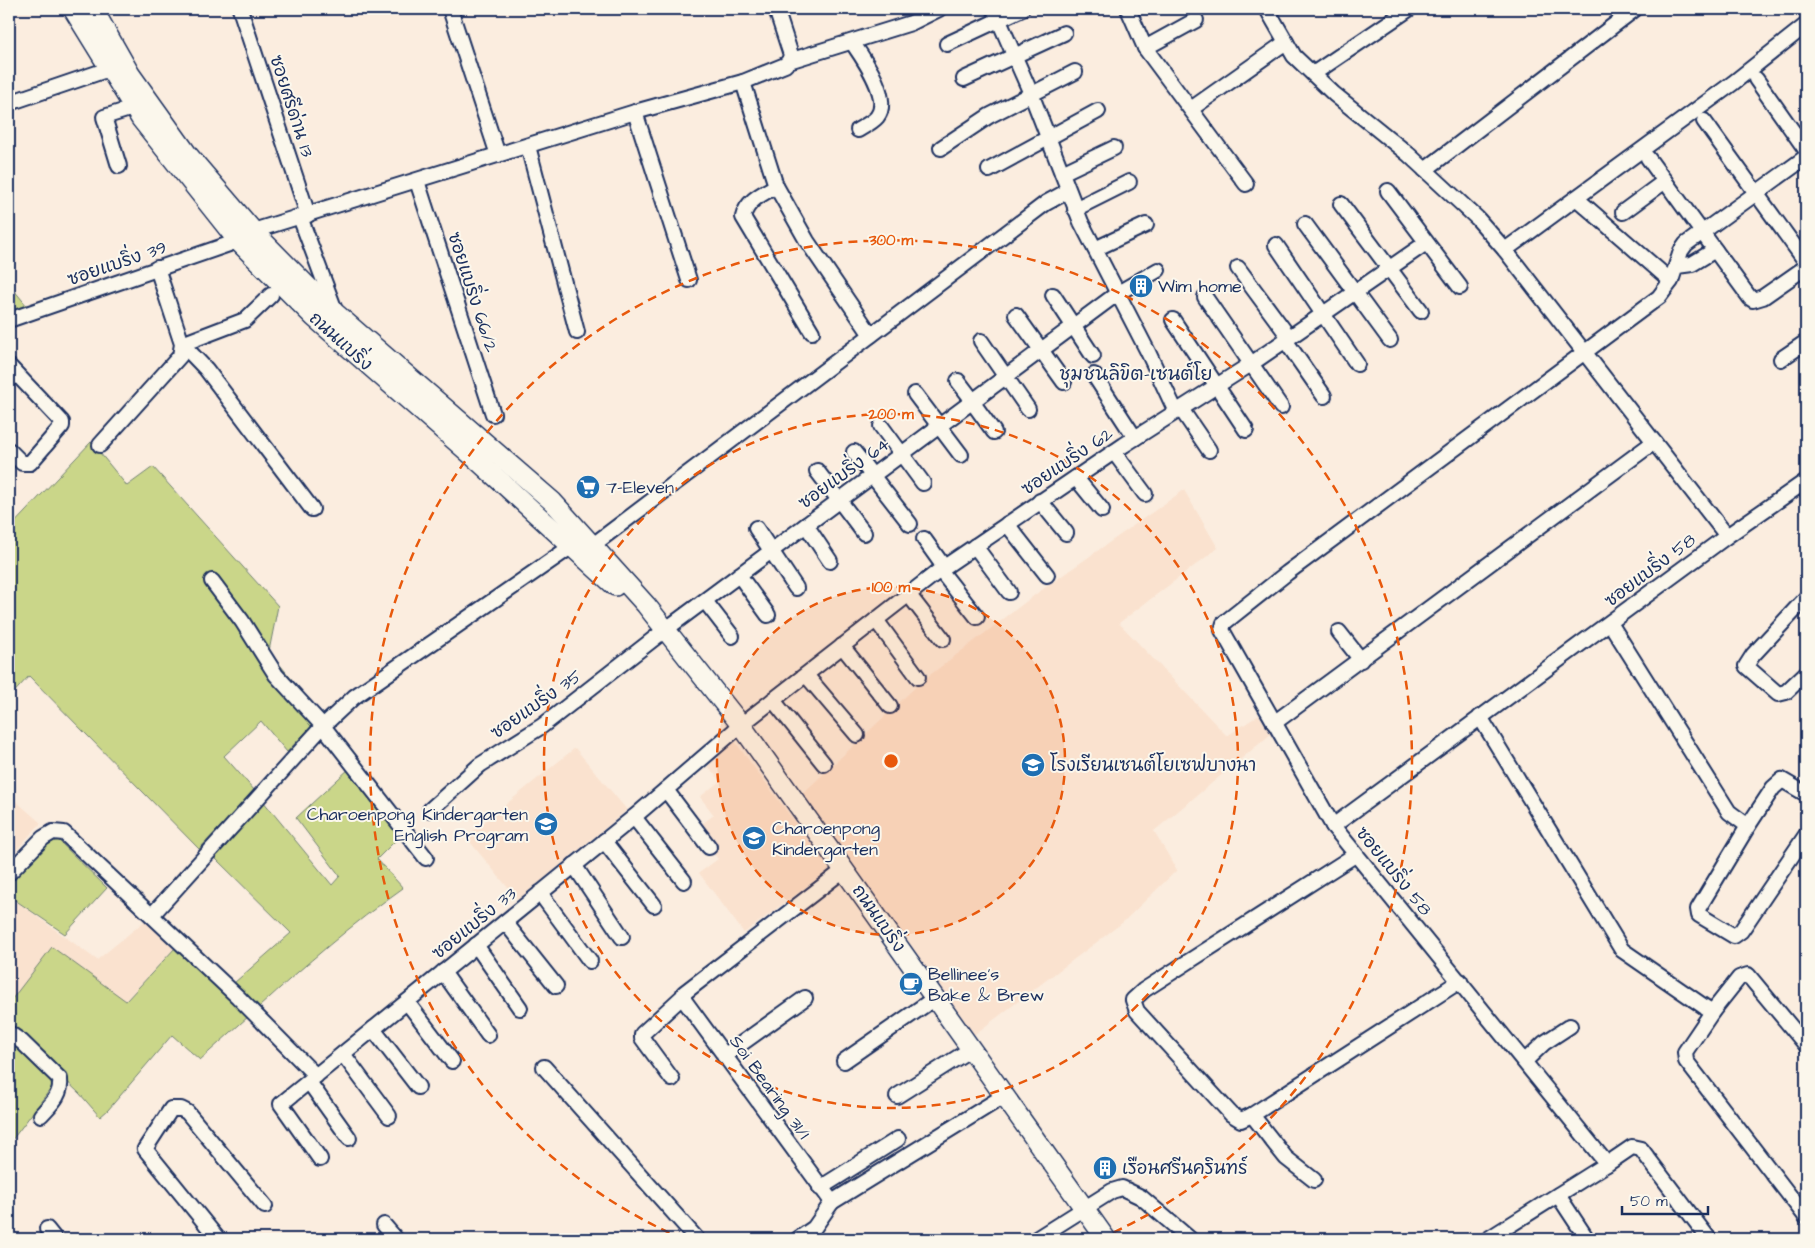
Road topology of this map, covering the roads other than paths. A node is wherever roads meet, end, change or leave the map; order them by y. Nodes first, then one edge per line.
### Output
1 (73, 9) edge
2 (93, 9) edge
3 (240, 9) edge
4 (450, 9) edge
5 (776, 9) edge
6 (939, 9) edge
7 (1022, 9) edge
8 (1128, 9) edge
9 (1266, 9) edge
10 (1408, 9) edge
11 (1635, 9) edge
12 (996, 14) edge
13 (1196, 20) dead end
14 (1806, 25) edge
15 (1064, 33) dead end
16 (852, 42) junction
17 (1286, 42) junction
18 (947, 44) dead end
19 (1145, 48) junction
20 (1015, 57) junction
21 (789, 61) junction
22 (109, 69) junction
23 (1075, 72) dead end
24 (1313, 74) junction
25 (964, 78) dead end
26 (1756, 79) dead end
27 (743, 82) junction
28 (1032, 96) junction
29 (9, 103) edge
30 (133, 108) junction
31 (1191, 109) junction
32 (1098, 111) dead end
33 (634, 112) junction
34 (1704, 121) dead end
35 (858, 130) dead end
36 (1048, 137) junction
37 (528, 146) junction
38 (941, 148) dead end
39 (1114, 148) dead end
40 (1806, 150) edge
41 (498, 155) junction
42 (1806, 157) edge
43 (1648, 158) dead end
44 (119, 166) dead end
45 (989, 170) dead end
46 (1424, 170) junction
47 (1062, 173) junction
48 (417, 181) junction
49 (1665, 181) junction
50 (1129, 182) dead end
51 (1246, 184) dead end
52 (776, 186) junction
53 (1388, 190) dead end
54 (1068, 191) junction
55 (1757, 194) junction
56 (1576, 198) junction
57 (1341, 204) dead end
58 (1075, 209) junction
59 (1623, 212) dead end
60 (304, 216) junction
61 (1305, 224) dead end
62 (1146, 225) dead end
63 (1702, 232) junction
64 (246, 236) junction
65 (1426, 242) junction
66 (1276, 245) dead end
67 (1095, 250) junction
68 (1505, 250) junction
69 (1715, 250) junction
70 (1806, 262) edge
71 (1678, 266) junction
72 (1806, 267) edge
73 (158, 268) junction
74 (1238, 268) dead end
75 (1388, 269) junction
76 (1158, 270) dead end
77 (688, 280) dead end
78 (1671, 281) junction
79 (1460, 287) dead end
80 (1354, 292) junction
81 (1118, 293) junction
82 (271, 295) dead end
83 (1053, 295) dead end
84 (1205, 297) dead end
85 (1421, 311) dead end
86 (336, 314) junction
87 (1322, 314) junction
88 (1016, 315) dead end
89 (9, 320) edge
90 (1174, 320) dead end
91 (1074, 327) junction
92 (577, 332) dead end
93 (812, 332) dead end
94 (871, 335) junction
95 (1287, 339) junction
96 (1390, 340) dead end
97 (981, 341) dead end
98 (1806, 342) edge
99 (182, 344) junction
100 (1042, 351) junction
101 (1583, 352) junction
102 (1094, 356) dead end
103 (1781, 359) dead end
104 (1251, 364) junction
105 (1357, 364) dead end
106 (9, 366) edge
107 (1094, 375) dead end
108 (1006, 378) junction
109 (958, 381) dead end
110 (1064, 382) dead end
111 (1217, 386) junction
112 (915, 394) dead end
113 (1324, 396) dead end
114 (974, 402) junction
115 (1281, 407) dead end
116 (1028, 409) dead end
117 (1178, 411) junction
118 (493, 414) dead end
119 (880, 426) dead end
120 (940, 427) junction
121 (1246, 430) dead end
122 (994, 432) dead end
123 (1135, 438) junction
124 (1654, 442) junction
125 (100, 445) dead end
126 (9, 450) edge
127 (1209, 450) dead end
128 (854, 452) dead end
129 (1114, 452) junction
130 (902, 454) junction
131 (961, 455) dead end
132 (818, 471) dead end
133 (872, 476) junction
134 (1076, 478) junction
135 (1806, 481) edge
136 (923, 483) dead end
137 (1145, 494) dead end
138 (839, 500) junction
139 (1040, 501) junction
140 (312, 509) dead end
141 (1102, 510) dead end
142 (910, 524) dead end
143 (1007, 524) junction
144 (806, 525) junction
145 (756, 528) dead end
146 (864, 533) dead end
147 (1066, 533) dead end
148 (1727, 536) junction
149 (924, 539) dead end
150 (593, 545) junction
151 (572, 546) junction
152 (975, 546) junction
153 (771, 551) junction
154 (830, 561) dead end
155 (942, 569) junction
156 (738, 575) junction
157 (1047, 575) dead end
158 (212, 581) dead end
159 (796, 588) dead end
160 (1009, 592) dead end
161 (908, 594) junction
162 (1806, 598) edge
163 (705, 601) junction
164 (768, 615) dead end
165 (976, 617) dead end
166 (876, 620) junction
167 (1610, 623) junction
168 (663, 628) junction
169 (1339, 632) dead end
170 (732, 636) dead end
171 (944, 639) dead end
172 (842, 646) junction
173 (1361, 660) junction
174 (1806, 673) edge
175 (806, 675) junction
176 (918, 678) dead end
177 (773, 700) junction
178 (890, 706) dead end
179 (1480, 717) junction
180 (1274, 723) junction
181 (741, 725) junction
182 (323, 726) junction
183 (857, 735) dead end
184 (824, 764) dead end
185 (666, 790) junction
186 (1806, 794) edge
187 (430, 810) dead end
188 (634, 816) junction
189 (1333, 826) junction
190 (1748, 826) junction
191 (1806, 835) edge
192 (604, 841) junction
193 (709, 846) dead end
194 (1356, 855) junction
195 (426, 858) dead end
196 (574, 865) junction
197 (845, 869) junction
198 (9, 873) edge
199 (684, 881) dead end
200 (540, 893) junction
201 (654, 905) dead end
202 (152, 915) junction
203 (505, 922) junction
204 (622, 937) dead end
205 (476, 945) junction
206 (590, 961) dead end
207 (443, 972) junction
208 (1460, 981) junction
209 (556, 986) dead end
210 (682, 997) junction
211 (805, 998) dead end
212 (935, 998) junction
213 (407, 1002) junction
214 (520, 1008) dead end
215 (1712, 1012) junction
216 (1570, 1026) dead end
217 (373, 1029) junction
218 (9, 1033) edge
219 (488, 1035) dead end
220 (1806, 1045) edge
221 (971, 1049) junction
222 (343, 1054) junction
223 (724, 1056) junction
224 (844, 1061) dead end
225 (1525, 1061) junction
226 (452, 1062) dead end
227 (544, 1067) dead end
228 (313, 1079) junction
229 (672, 1079) dead end
230 (418, 1086) dead end
231 (897, 1096) dead end
232 (1004, 1096) junction
233 (41, 1115) dead end
234 (1252, 1115) junction
235 (389, 1116) dead end
236 (349, 1138) dead end
237 (898, 1139) dead end
238 (320, 1159) dead end
239 (1607, 1164) junction
240 (1314, 1180) dead end
241 (820, 1188) junction
242 (1558, 1195) junction
243 (832, 1202) junction
244 (265, 1206) dead end
245 (1084, 1209) junction
246 (1806, 1217) edge
247 (384, 1225) dead end
248 (218, 1239) edge
249 (396, 1239) edge
250 (697, 1239) edge
251 (798, 1239) edge
252 (1036, 1239) edge
253 (1106, 1239) edge
254 (1190, 1239) edge
255 (1488, 1239) edge
256 (1587, 1239) edge
257 (1709, 1239) edge

1 - 22 main road, ถนนแบริ่ง
2 - 64 main road, ถนนแบริ่ง
3 - 60 street, ซอยศรีด่าน 13
4 - 41 street
5 - 21 street
6 - 16 street, ซอยแบริ่ง 39
7 - 12 street
8 - 19 street
9 - 17 street
10 - 24 street
11 - 46 street
12 - 18 street
12 - 20 street
13 - 19 street
14 - 56 street
15 - 20 street
16 - 21 street, ซอยแบริ่ง 39
16 - 35 street
17 - 24 street
17 - 31 street
19 - 31 street
20 - 25 street
20 - 28 street
21 - 27 street, ซอยแบริ่ง 39
22 - 29 street
22 - 30 main road, ถนนแบริ่ง
23 - 28 street
24 - 46 street
26 - 40 street
27 - 33 street, ซอยแบริ่ง 39
27 - 52 street
28 - 36 street
28 - 38 street
30 - 44 street
30 - 64 main road, ถนนแบริ่ง
31 - 51 street
32 - 36 street
33 - 37 street, ซอยแบริ่ง 39
33 - 77 street
34 - 55 street
36 - 45 street
36 - 47 street
37 - 41 street, ซอยแบริ่ง 39
37 - 92 street
39 - 47 street
41 - 48 street, ซอยแบริ่ง 39
42 - 55 street
43 - 49 street
46 - 68 street
47 - 54 street
48 - 60 street, ซอยแบริ่ง 39
48 - 118 street, ซอยแบริ่ง 66/2
49 - 59 street
49 - 63 street
50 - 58 street
52 - 93 street
52 - 94 street
53 - 65 street
54 - 58 street
54 - 94 street
55 - 63 street
55 - 70 street
56 - 68 street
56 - 78 street
57 - 75 street
58 - 67 street
60 - 64 street, ซอยแบริ่ง 39
60 - 86 street, ซอยศรีด่าน 13
61 - 80 street
62 - 67 street
63 - 69 street
63 - 71 street
64 - 73 street, ซอยแบริ่ง 39
64 - 86 main road, ถนนแบริ่ง
64 - 151 main road, ถนนแบริ่ง
65 - 75 street, ซอยแบริ่ง 62
65 - 79 street
66 - 87 street
67 - 81 street
68 - 101 street
69 - 71 street
69 - 72 street
71 - 78 street
73 - 89 street, ซอยแบริ่ง 39
73 - 99 street
74 - 95 street
75 - 80 street, ซอยแบริ่ง 62
75 - 85 street
76 - 81 street, ซอยแบริ่ง 64
78 - 101 street
80 - 87 street, ซอยแบริ่ง 62
80 - 96 street
81 - 91 street, ซอยแบริ่ง 64
81 - 117 street
82 - 99 street
83 - 91 street
84 - 104 street
86 - 150 main road, ถนนแบริ่ง
87 - 95 street, ซอยแบริ่ง 62
87 - 105 street
88 - 100 street
90 - 111 street
91 - 100 street, ซอยแบริ่ง 64
91 - 102 street
94 - 150 street
95 - 104 street, ซอยแบริ่ง 62
95 - 113 street
97 - 108 street
98 - 103 street
99 - 125 street
99 - 140 street
100 - 108 street, ซอยแบริ่ง 64
100 - 110 street
101 - 124 street
101 - 180 street
104 - 111 street, ซอยแบริ่ง 62
104 - 115 street
106 - 126 street
107 - 123 street
108 - 114 street, ซอยแบริ่ง 64
108 - 116 street
109 - 114 street
111 - 117 street, ซอยแบริ่ง 62
111 - 121 street
112 - 120 street
114 - 120 street, ซอยแบริ่ง 64
114 - 122 street
117 - 123 street, ซอยแบริ่ง 62
117 - 127 street
119 - 130 street
120 - 130 street, ซอยแบริ่ง 64
120 - 131 street
123 - 129 street, ซอยแบริ่ง 62
124 - 148 street
124 - 173 street
128 - 133 street
129 - 134 street, ซอยแบริ่ง 62
129 - 137 street
130 - 133 street, ซอยแบริ่ง 64
130 - 136 street
132 - 138 street
133 - 138 street, ซอยแบริ่ง 64
133 - 142 street
134 - 139 street, ซอยแบริ่ง 62
134 - 141 street
135 - 148 street, ซอยแบริ่ง 58
138 - 144 street, ซอยแบริ่ง 64
138 - 146 street
139 - 143 street, ซอยแบริ่ง 62
139 - 147 street
143 - 152 street, ซอยแบริ่ง 62
143 - 157 street
144 - 153 street, ซอยแบริ่ง 64
144 - 154 street
145 - 153 street
148 - 167 street, ซอยแบริ่ง 58
149 - 155 street
150 - 168 main road, ถนนแบริ่ง
151 - 168 main road, ถนนแบริ่ง
151 - 182 street
152 - 155 street, ซอยแบริ่ง 62
152 - 160 street
153 - 156 street, ซอยแบริ่ง 64
153 - 159 street
155 - 161 street, ซอยแบริ่ง 62
155 - 165 street
156 - 163 street, ซอยแบริ่ง 64
156 - 164 street
158 - 182 street
161 - 166 street, ซอยแบริ่ง 62
161 - 171 street
162 - 174 street
163 - 168 street, ซอยแบริ่ง 64
163 - 170 street
166 - 172 street, ซอยแบริ่ง 62
166 - 176 street
167 - 179 street, ซอยแบริ่ง 58
167 - 190 street
168 - 181 main road, ถนนแบริ่ง
168 - 187 street, ซอยแบริ่ง 35
169 - 173 street
172 - 175 street, ซอยแบริ่ง 62
172 - 178 street
173 - 180 street
175 - 177 street, ซอยแบริ่ง 62
175 - 183 street
177 - 181 street, ซอยแบริ่ง 62
177 - 184 street
179 - 189 street, ซอยแบริ่ง 58
179 - 215 street
180 - 189 street
181 - 185 street, ซอยแบริ่ง 33
181 - 197 main road, ถนนแบริ่ง
182 - 195 street
182 - 202 street
185 - 188 street, ซอยแบริ่ง 33
185 - 193 street
186 - 190 street
188 - 192 street, ซอยแบริ่ง 33
188 - 199 street
189 - 194 street, ซอยแบริ่ง 58
190 - 191 street
192 - 196 street, ซอยแบริ่ง 33
192 - 201 street
194 - 208 street, ซอยแบริ่ง 58
194 - 234 street
196 - 200 street, ซอยแบริ่ง 33
196 - 204 street
197 - 210 street
197 - 212 main road, ถนนแบริ่ง
198 - 202 street
200 - 203 street, ซอยแบริ่ง 33
200 - 206 street
202 - 228 street
203 - 205 street, ซอยแบริ่ง 33
203 - 209 street
205 - 207 street, ซอยแบริ่ง 33
205 - 214 street
207 - 213 street, ซอยแบริ่ง 33
207 - 219 street
208 - 225 street, ซอยแบริ่ง 58
208 - 234 street
210 - 223 street, Soi Bearing 31/1
210 - 229 street
211 - 223 street
212 - 221 main road, ถนนแบริ่ง
212 - 224 street
213 - 217 street, ซอยแบริ่ง 33
213 - 226 street
215 - 220 street
215 - 246 street
216 - 225 street
217 - 222 street, ซอยแบริ่ง 33
217 - 230 street
218 - 233 street
221 - 231 street
221 - 232 main road, ถนนแบริ่ง
222 - 228 street, ซอยแบริ่ง 33
222 - 235 street
223 - 241 street, Soi Bearing 31/1
225 - 239 street, ซอยแบริ่ง 58
227 - 250 street
228 - 236 street
228 - 238 street, ซอยแบริ่ง 33
232 - 243 street
232 - 245 main road, ถนนแบริ่ง
234 - 240 street
237 - 241 street
239 - 242 street
239 - 257 street
241 - 243 street, Soi Bearing 31/1
242 - 255 street
242 - 256 street
243 - 251 street
244 - 248 street
245 - 252 street
245 - 253 main road, ถนนแบริ่ง
245 - 254 street
247 - 249 street

